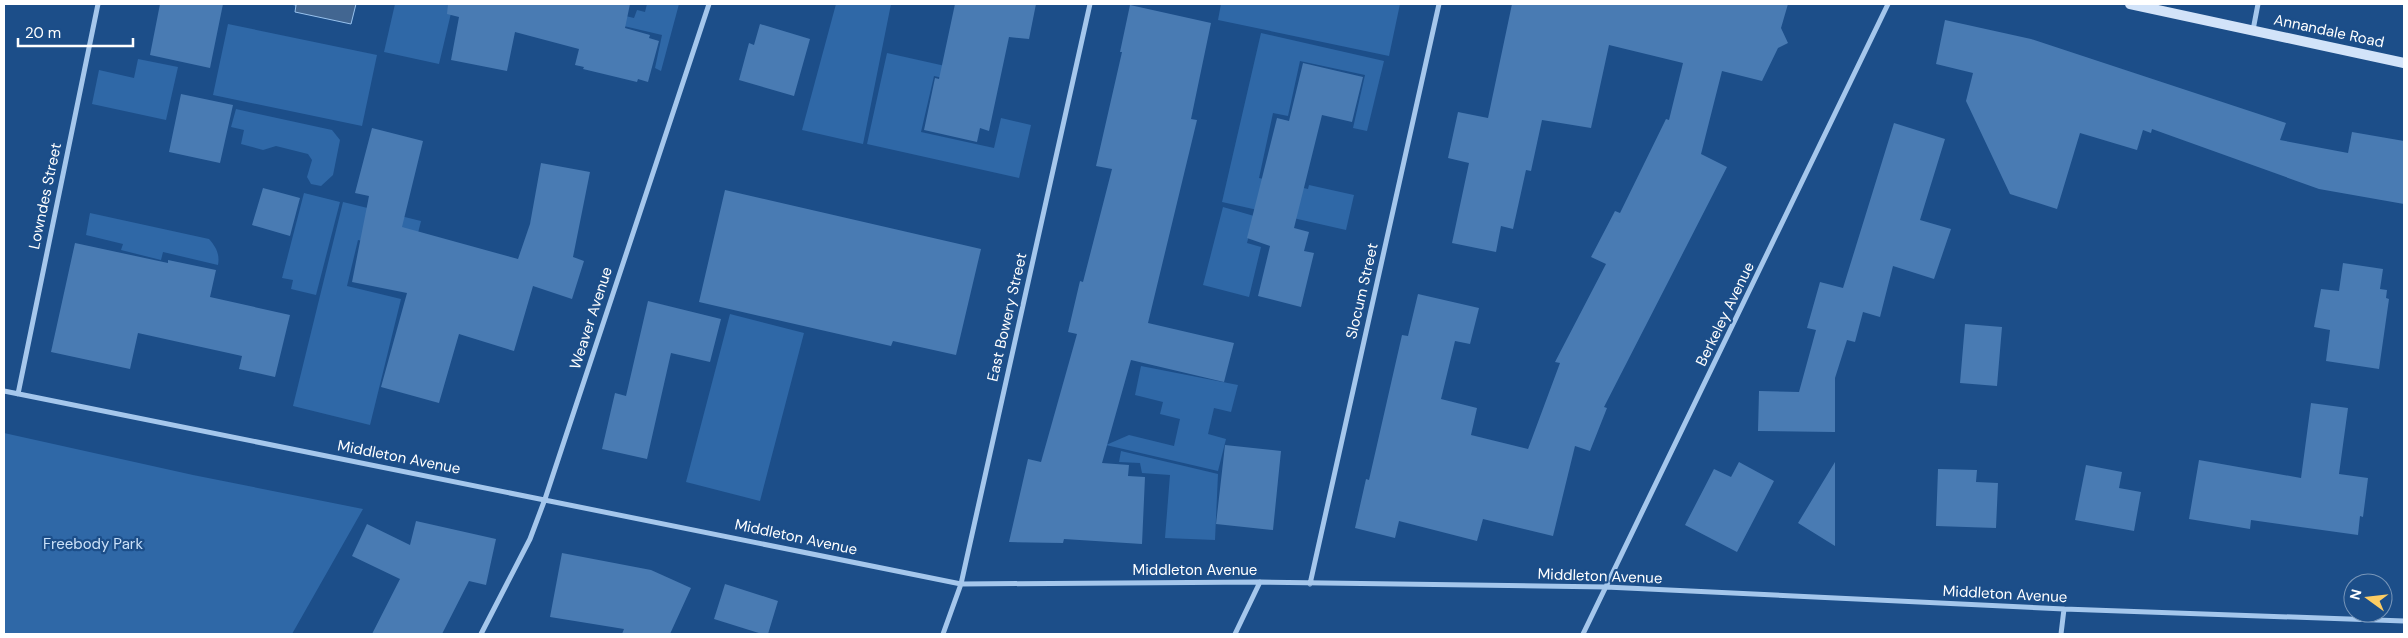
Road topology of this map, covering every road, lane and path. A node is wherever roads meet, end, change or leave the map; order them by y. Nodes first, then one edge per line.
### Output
1 (98, 4) edge
2 (708, 4) edge
3 (1090, 4) edge
4 (1439, 4) edge
5 (1888, 4) edge
6 (2130, 4) edge
7 (2258, 4) edge
8 (2253, 30) junction
9 (2404, 63) edge
10 (4, 391) edge
11 (18, 394) junction
12 (545, 499) junction
13 (1260, 582) junction
14 (961, 584) junction
15 (1310, 584) junction
16 (1606, 587) junction
17 (2064, 609) junction
18 (2404, 621) edge
19 (481, 634) edge
20 (943, 634) edge
21 (1235, 634) edge
22 (1582, 634) edge
23 (2061, 634) edge

1 - 11 street, Lowndes Street
2 - 12 street, Weaver Avenue
3 - 14 street, East Bowery Street
4 - 15 street, Slocum Street
5 - 16 street, Berkeley Avenue
6 - 8 street, Annandale Road
7 - 8 street
8 - 9 street, Annandale Road
10 - 11 street, Middleton Avenue
11 - 12 street, Middleton Avenue
12 - 14 street, Middleton Avenue
12 - 19 street, Weaver Avenue
13 - 14 street, Middleton Avenue
13 - 15 street, Middleton Avenue
13 - 21 street
14 - 20 street, East Bowery Street
15 - 16 street, Middleton Avenue
16 - 17 street, Middleton Avenue
16 - 22 street, Berkeley Avenue
17 - 18 street, Middleton Avenue
17 - 23 street

